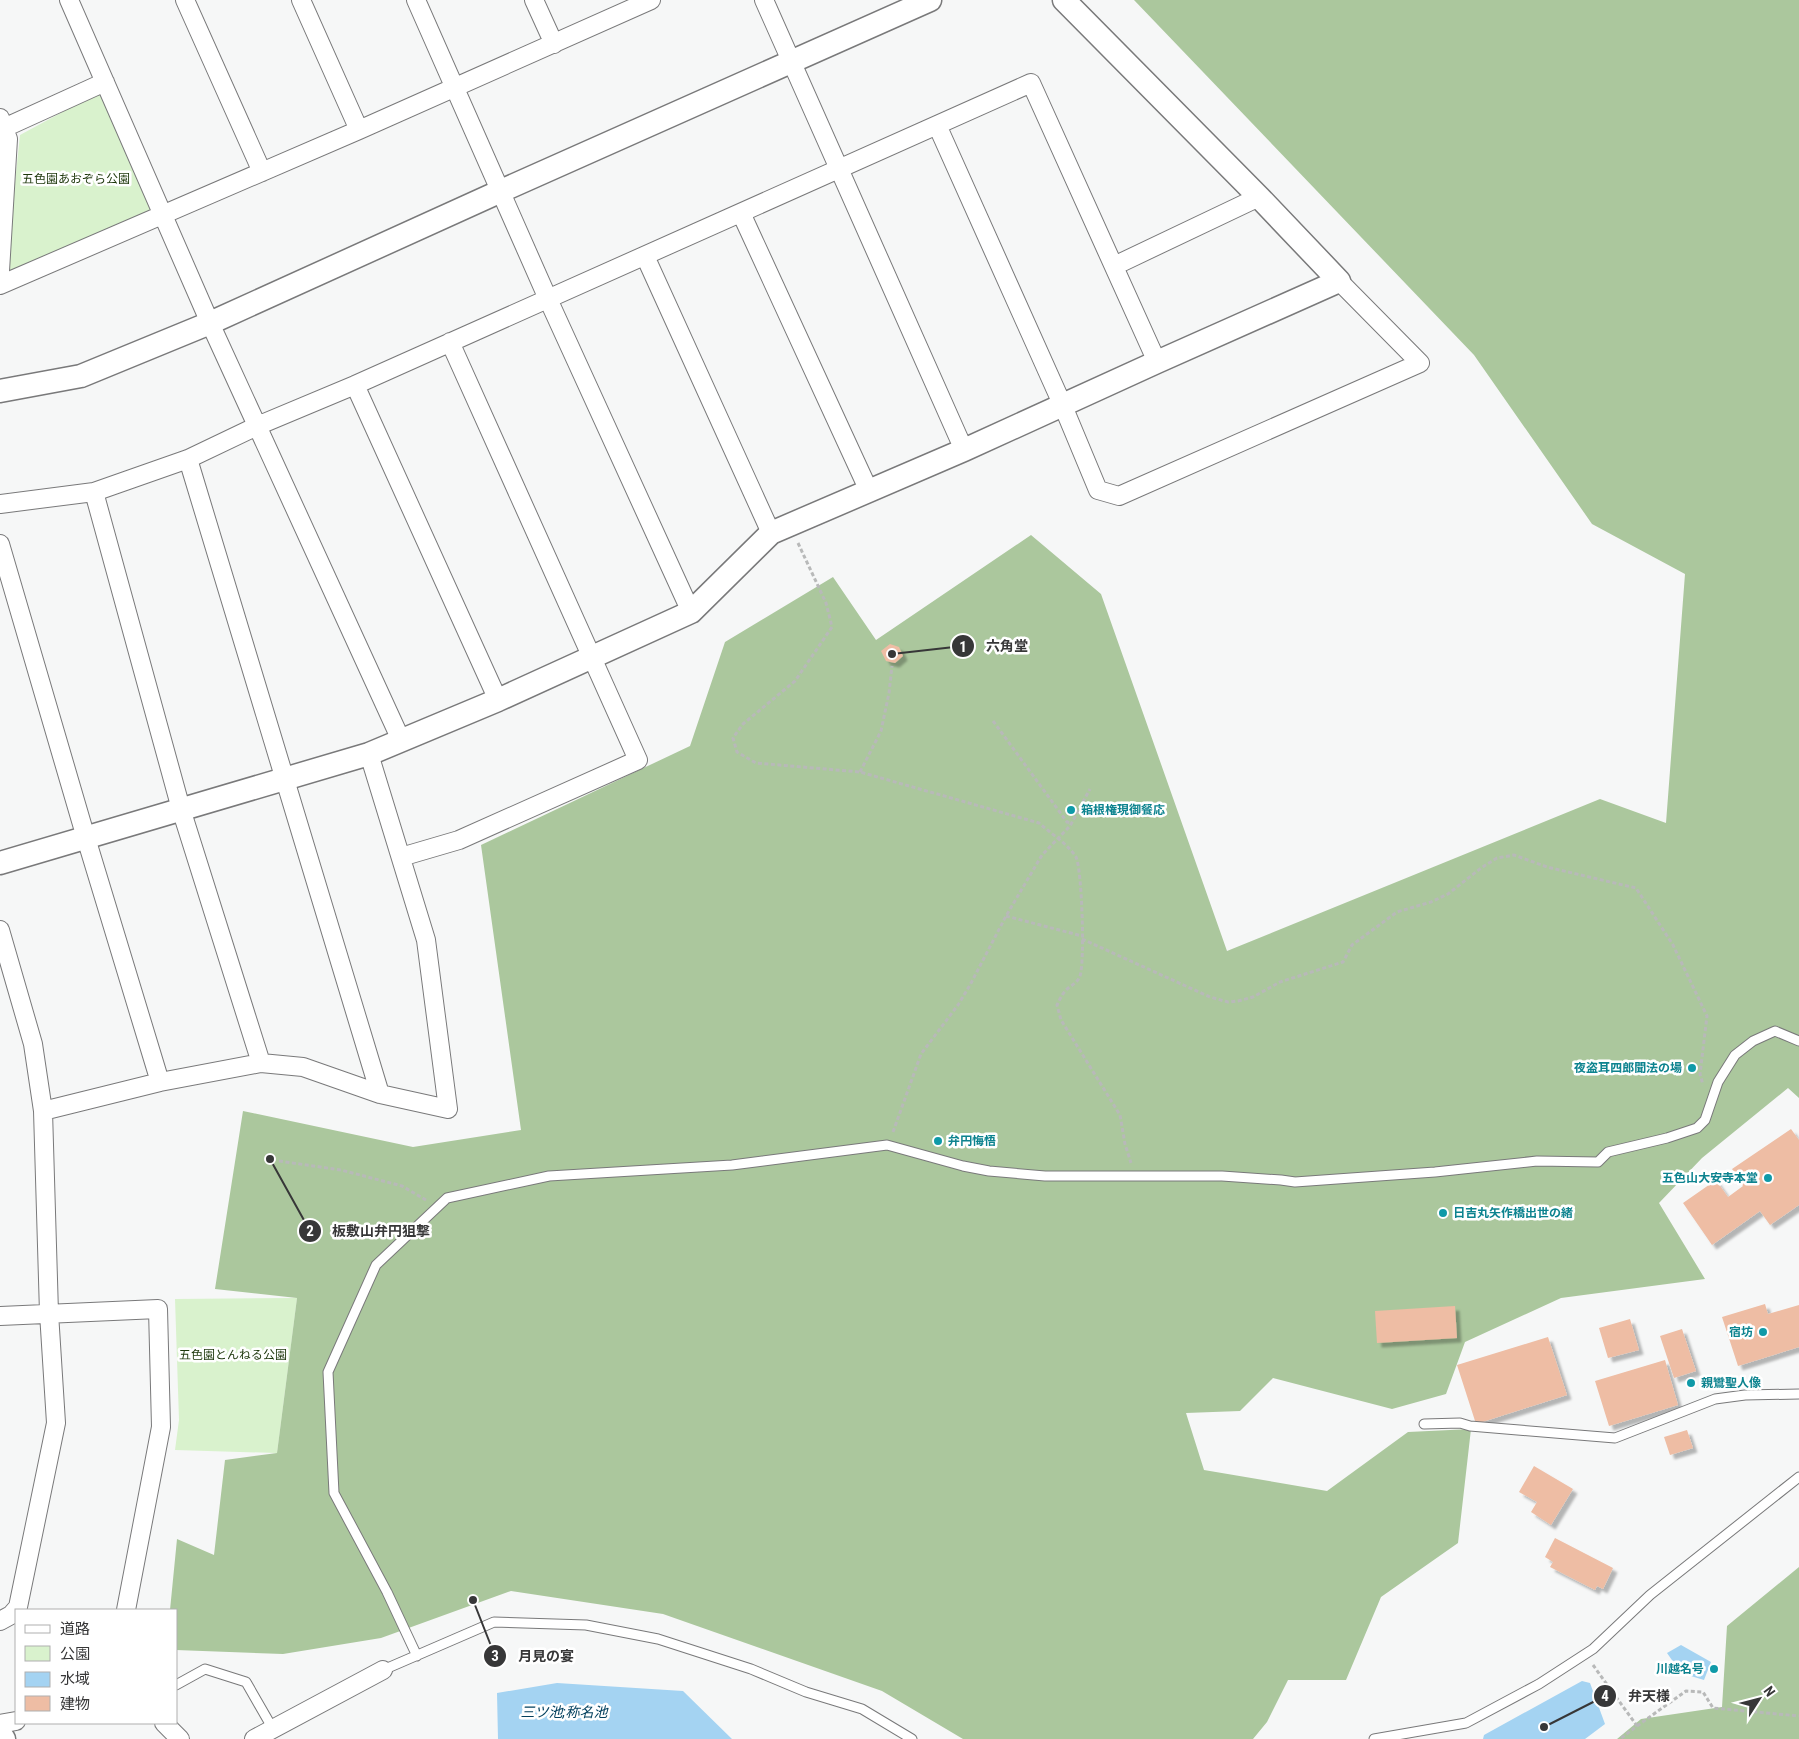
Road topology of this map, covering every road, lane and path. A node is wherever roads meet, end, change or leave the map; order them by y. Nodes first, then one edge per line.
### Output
1 (69, 0) edge
2 (185, 0) edge
3 (301, 0) edge
4 (416, 0) edge
5 (534, 0) edge
6 (764, 0) edge
7 (930, 0) edge
8 (1064, 0) edge
9 (648, 1) edge
10 (554, 44) junction
11 (791, 63) junction
12 (106, 82) junction
13 (454, 88) junction
14 (2, 124) edge
15 (937, 125) junction
16 (359, 130) junction
17 (839, 169) junction
18 (262, 172) junction
19 (501, 191) junction
20 (1259, 197) junction
21 (741, 213) junction
22 (163, 214) junction
23 (645, 256) junction
24 (1114, 266) junction
25 (0, 271) edge
26 (1339, 281) junction
27 (0, 285) edge
28 (548, 299) junction
29 (210, 322) junction
30 (450, 342) junction
31 (1157, 362) junction
32 (355, 385) junction
33 (0, 391) edge
34 (1062, 406) junction
35 (257, 426) junction
36 (964, 450) junction
37 (188, 459) junction
38 (870, 490) junction
39 (94, 492) junction
40 (0, 504) edge
41 (780, 529) junction
42 (0, 544) edge
43 (691, 612) junction
44 (593, 657) junction
45 (892, 666) dead end
46 (498, 700) junction
47 (993, 721) dead end
48 (401, 740) junction
49 (369, 754) junction
50 (860, 772) junction
51 (285, 780) junction
52 (1090, 789) dead end
53 (181, 809) junction
54 (1072, 823) junction
55 (86, 838) junction
56 (1058, 839) junction
57 (401, 858) junction
58 (0, 863) edge
59 (1006, 916) junction
60 (0, 930) edge
61 (1082, 938) junction
62 (1799, 1041) edge
63 (261, 1063) junction
64 (160, 1082) junction
65 (380, 1094) junction
66 (43, 1110) junction
67 (1709, 1110) junction
68 (887, 1145) junction
69 (280, 1161) dead end
70 (1132, 1176) junction
71 (438, 1207) junction
72 (49, 1313) junction
73 (0, 1316) edge
74 (1799, 1394) edge
75 (1424, 1424) dead end
76 (1799, 1477) edge
77 (16, 1609) edge
78 (126, 1609) edge
79 (15, 1610) edge
80 (0, 1621) edge
81 (1586, 1654) junction
82 (417, 1656) junction
83 (383, 1670) joint
84 (178, 1684) edge
85 (1799, 1716) edge
86 (15, 1721) edge
87 (0, 1724) edge
88 (165, 1724) edge
89 (1637, 1726) junction
90 (273, 1729) junction
91 (0, 1733) edge
92 (4, 1739) edge
93 (180, 1739) edge
94 (254, 1739) edge
95 (912, 1739) edge
96 (1374, 1739) edge
97 (1620, 1739) edge

1 - 12 street
2 - 18 street
3 - 16 street
4 - 13 street
5 - 10 street
6 - 11 street
7 - 11 street
8 - 20 street
9 - 10 street
10 - 13 street
11 - 17 street
11 - 19 street
12 - 14 street
12 - 22 street
13 - 16 street
13 - 19 street
14 - 25 street
15 - 17 street
15 - 24 street
15 - 34 street
16 - 18 street
17 - 21 street
17 - 36 street
18 - 22 street
19 - 28 street
19 - 29 street
20 - 24 street
20 - 26 street
21 - 23 street
21 - 38 street
22 - 27 street
22 - 29 street
23 - 28 street
23 - 41 street
24 - 31 street
26 - 31 street
26 - 34 street
28 - 30 street
28 - 43 street
29 - 33 street
29 - 35 street
30 - 32 street
30 - 44 street
31 - 34 street
32 - 35 street
32 - 46 street
34 - 36 street
35 - 37 street
35 - 48 street
36 - 38 street
37 - 39 street
37 - 51 street
38 - 41 street
39 - 40 street
39 - 53 street
41 - 43 street
41 - 50 path
42 - 55 street
43 - 44 street
44 - 46 street
44 - 57 street
45 - 50 path
46 - 48 street
47 - 54 path
48 - 49 street
49 - 51 street
49 - 57 street
50 - 56 path
51 - 53 street
51 - 65 street
52 - 54 path
53 - 55 street
53 - 63 street
54 - 56 path
55 - 58 street
55 - 64 street
56 - 59 path
56 - 61 path
57 - 65 street
59 - 61 path
59 - 68 path
60 - 66 street
61 - 67 path
61 - 70 path
62 - 67 lane
63 - 64 street
63 - 65 street
64 - 66 street
66 - 72 street
67 - 70 lane
68 - 70 lane
68 - 71 lane
69 - 71 path
71 - 82 lane
72 - 73 street
72 - 77 street
72 - 78 street
74 - 75 lane
76 - 81 lane
79 - 80 street
81 - 89 path
81 - 96 lane
82 - 83 lane
82 - 95 lane
83 - 90 street
84 - 90 lane
85 - 89 path
86 - 87 street
88 - 93 street
89 - 97 path
90 - 94 street
91 - 92 street

